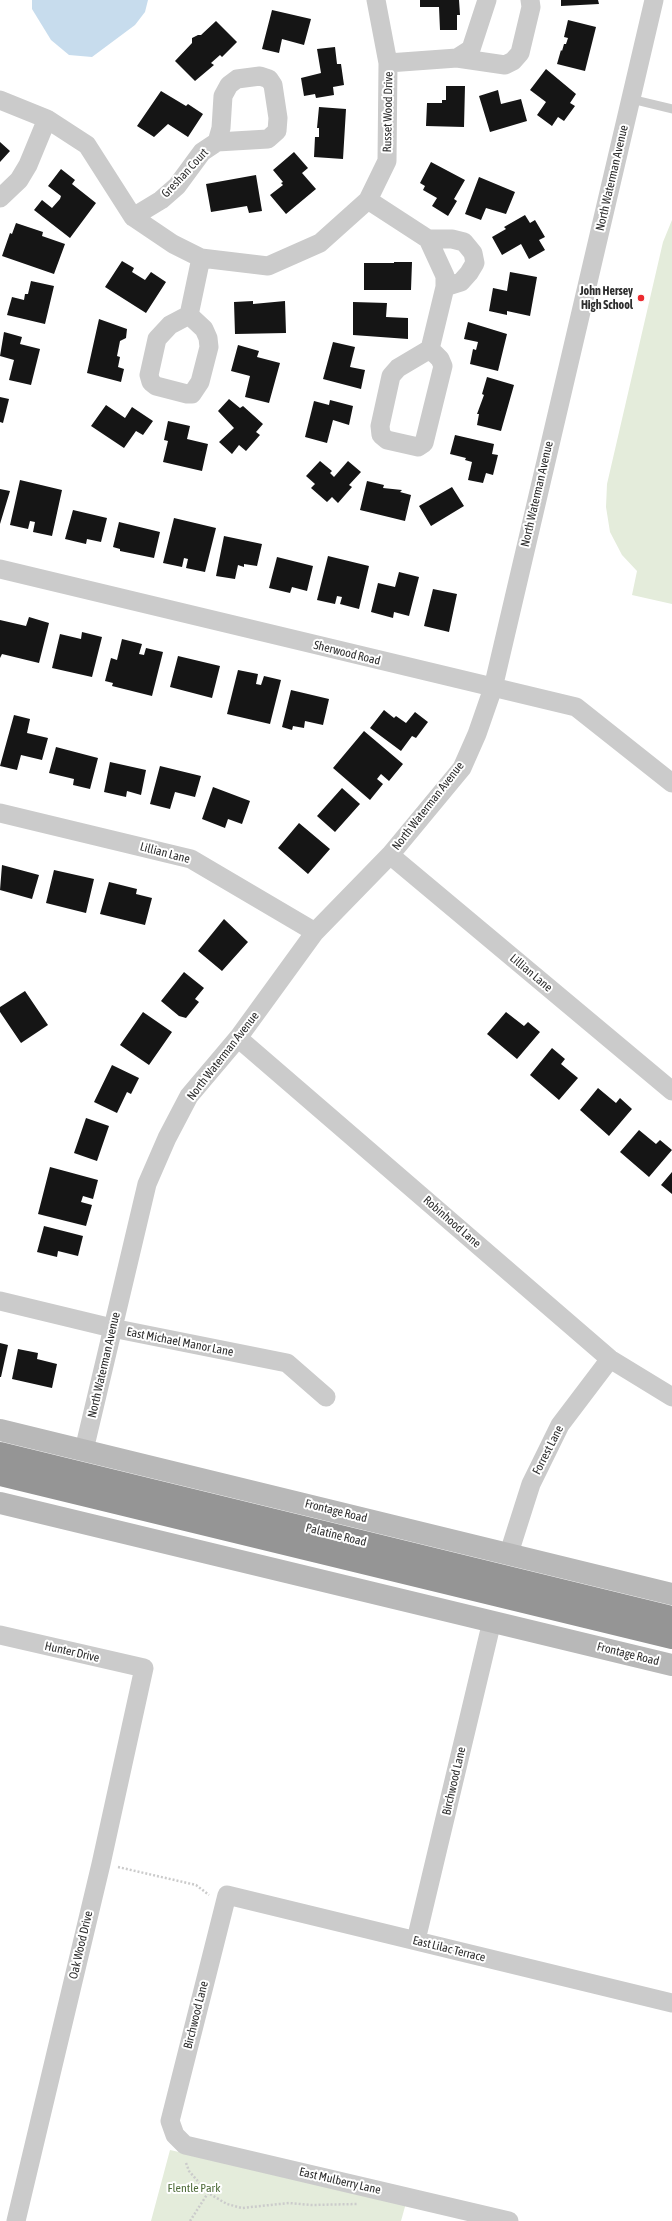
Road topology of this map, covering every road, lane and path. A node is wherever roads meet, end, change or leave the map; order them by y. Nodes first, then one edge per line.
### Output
1 (376, 0) edge
2 (487, 0) edge
3 (530, 0) edge
4 (654, 0) edge
5 (457, 58) junction
6 (388, 63) junction
7 (631, 99) junction
8 (0, 100) edge
9 (672, 109) edge
10 (47, 119) junction
11 (217, 142) dead end
12 (0, 198) edge
13 (368, 200) junction
14 (133, 218) junction
15 (428, 239) junction
16 (201, 258) junction
17 (445, 287) junction
18 (189, 315) dead end
19 (430, 349) junction
20 (0, 569) edge
21 (493, 688) junction
22 (672, 783) edge
23 (0, 813) edge
24 (390, 855) junction
25 (315, 932) junction
26 (238, 1038) junction
27 (672, 1091) edge
28 (0, 1301) edge
29 (112, 1328) junction
30 (610, 1359) junction
31 (326, 1397) dead end
32 (672, 1397) edge
33 (0, 1430) edge
34 (84, 1450) junction
35 (0, 1453) edge
36 (0, 1475) edge
37 (0, 1503) edge
38 (509, 1553) junction
39 (672, 1594) edge
40 (672, 1617) edge
41 (492, 1621) junction
42 (0, 1635) edge
43 (672, 1638) edge
44 (672, 1665) edge
45 (144, 1668) joint
46 (101, 1864) junction
47 (225, 1901) junction
48 (416, 1940) junction
49 (672, 2003) edge
50 (180, 2140) junction
51 (208, 2193) junction
52 (365, 2204) dead end
53 (16, 2221) edge
54 (190, 2221) edge
55 (509, 2221) edge

1 - 6 street, Russet Wood Drive
2 - 5 street
3 - 5 street
4 - 7 street, North Waterman Avenue
5 - 6 street
6 - 13 street, Russet Wood Drive
7 - 9 lane
7 - 21 street, North Waterman Avenue
8 - 10 street, Russet Wood Drive
10 - 12 street
10 - 14 street, Russet Wood Drive
11 - 14 street, Greshan Court
13 - 15 street
13 - 16 street, Russet Wood Drive
14 - 16 street, Russet Wood Drive
15 - 17 street
15 - 17 street
16 - 18 street
17 - 19 street
19 - 19 street
20 - 21 street, Sherwood Road
21 - 22 street, Sherwood Road
21 - 24 street, North Waterman Avenue
23 - 25 street, Lillian Lane
24 - 25 street, North Waterman Avenue
24 - 27 street, Lillian Lane
25 - 26 street, North Waterman Avenue
26 - 29 street, North Waterman Avenue
26 - 30 street, Robinhood Lane
28 - 29 street, East Michael Manor Lane
29 - 31 street, East Michael Manor Lane
29 - 34 street, North Waterman Avenue
30 - 32 street, Robinhood Lane
30 - 38 street, Forrest Lane
33 - 34 street, Frontage Road
34 - 38 street, Frontage Road
35 - 40 highway, Palatine Road
36 - 43 highway, Palatine Road
37 - 41 street, Frontage Road
38 - 39 street, Frontage Road
41 - 44 street, Frontage Road
41 - 48 street, Birchwood Lane
42 - 45 street, Hunter Drive
45 - 46 street, Oak Wood Drive
46 - 47 path
46 - 53 street, Oak Wood Drive
47 - 48 street, East Lilac Terrace
47 - 50 street, Birchwood Lane
48 - 49 street, East Lilac Terrace
50 - 51 path
50 - 55 street, East Mulberry Lane
51 - 52 path
51 - 54 path

